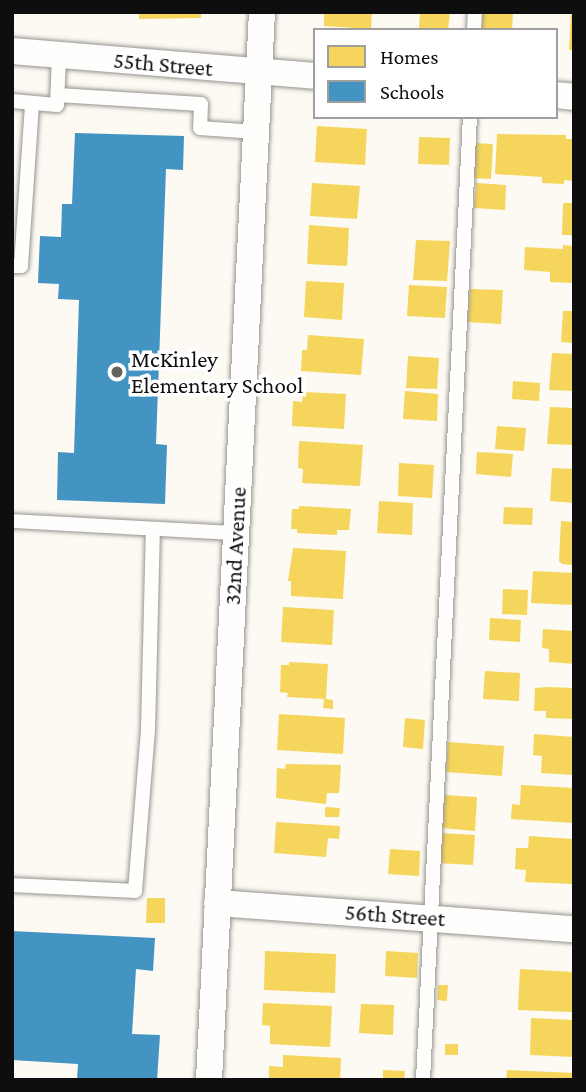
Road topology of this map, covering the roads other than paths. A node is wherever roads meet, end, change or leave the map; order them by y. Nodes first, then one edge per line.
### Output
1 (262, 12) edge
2 (12, 51) edge
3 (59, 55) junction
4 (259, 71) junction
5 (313, 76) edge
6 (58, 95) junction
7 (12, 101) edge
8 (32, 103) junction
9 (470, 119) edge
10 (256, 132) junction
11 (12, 266) edge
12 (12, 520) edge
13 (153, 529) junction
14 (236, 533) junction
15 (12, 885) edge
16 (217, 903) junction
17 (431, 917) junction
18 (574, 929) edge
19 (209, 1080) edge
20 (424, 1080) edge

1 - 4 street, 32nd Avenue
2 - 3 street, 55th Street
3 - 4 street, 55th Street
3 - 6 lane
4 - 5 street, 55th Street
4 - 10 street, 32nd Avenue
6 - 8 lane
6 - 10 lane
7 - 8 lane
8 - 11 lane
9 - 17 lane
10 - 14 street, 32nd Avenue
12 - 13 lane
13 - 14 lane
13 - 15 lane
14 - 16 street, 32nd Avenue
16 - 17 street, 56th Street
16 - 19 street, 32nd Avenue
17 - 18 street, 56th Street
17 - 20 lane

